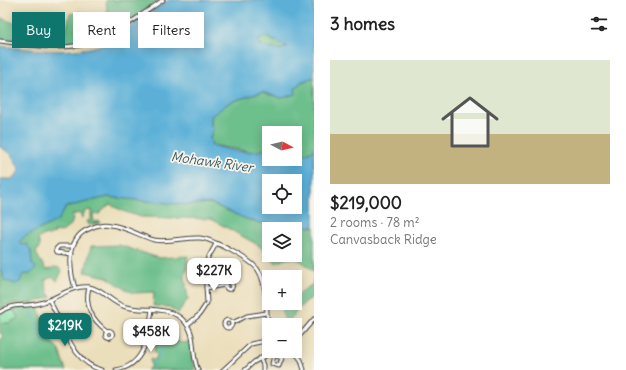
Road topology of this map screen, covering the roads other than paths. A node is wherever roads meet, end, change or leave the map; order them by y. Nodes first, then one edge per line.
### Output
1 (163, 0) edge
2 (0, 42) edge
3 (216, 244) junction
4 (73, 246) junction
5 (72, 254) junction
6 (262, 276) edge
7 (226, 285) dead end
8 (89, 287) junction
9 (75, 288) junction
10 (206, 288) junction
11 (49, 300) junction
12 (152, 309) junction
13 (266, 310) edge
14 (0, 312) edge
15 (266, 314) junction
16 (266, 318) edge
17 (314, 319) edge
18 (232, 323) dead end
19 (187, 325) junction
20 (107, 331) dead end
21 (302, 333) edge
22 (262, 342) edge
23 (260, 358) joint
24 (299, 358) edge
25 (102, 370) edge
26 (116, 370) edge
27 (198, 370) edge
28 (223, 370) edge
29 (244, 370) edge
30 (263, 370) edge
31 (304, 370) edge

1 - 2 street
3 - 4 street
3 - 6 street
3 - 10 street
4 - 5 street
4 - 5 street
5 - 9 street
7 - 10 street
8 - 9 street
8 - 12 street
8 - 20 street
9 - 11 street
10 - 19 street
11 - 14 street
11 - 25 street
12 - 19 street
12 - 26 street
13 - 15 street
15 - 16 street
15 - 18 street
17 - 21 street
19 - 27 street
22 - 28 street
23 - 29 street
23 - 30 street
24 - 31 street

